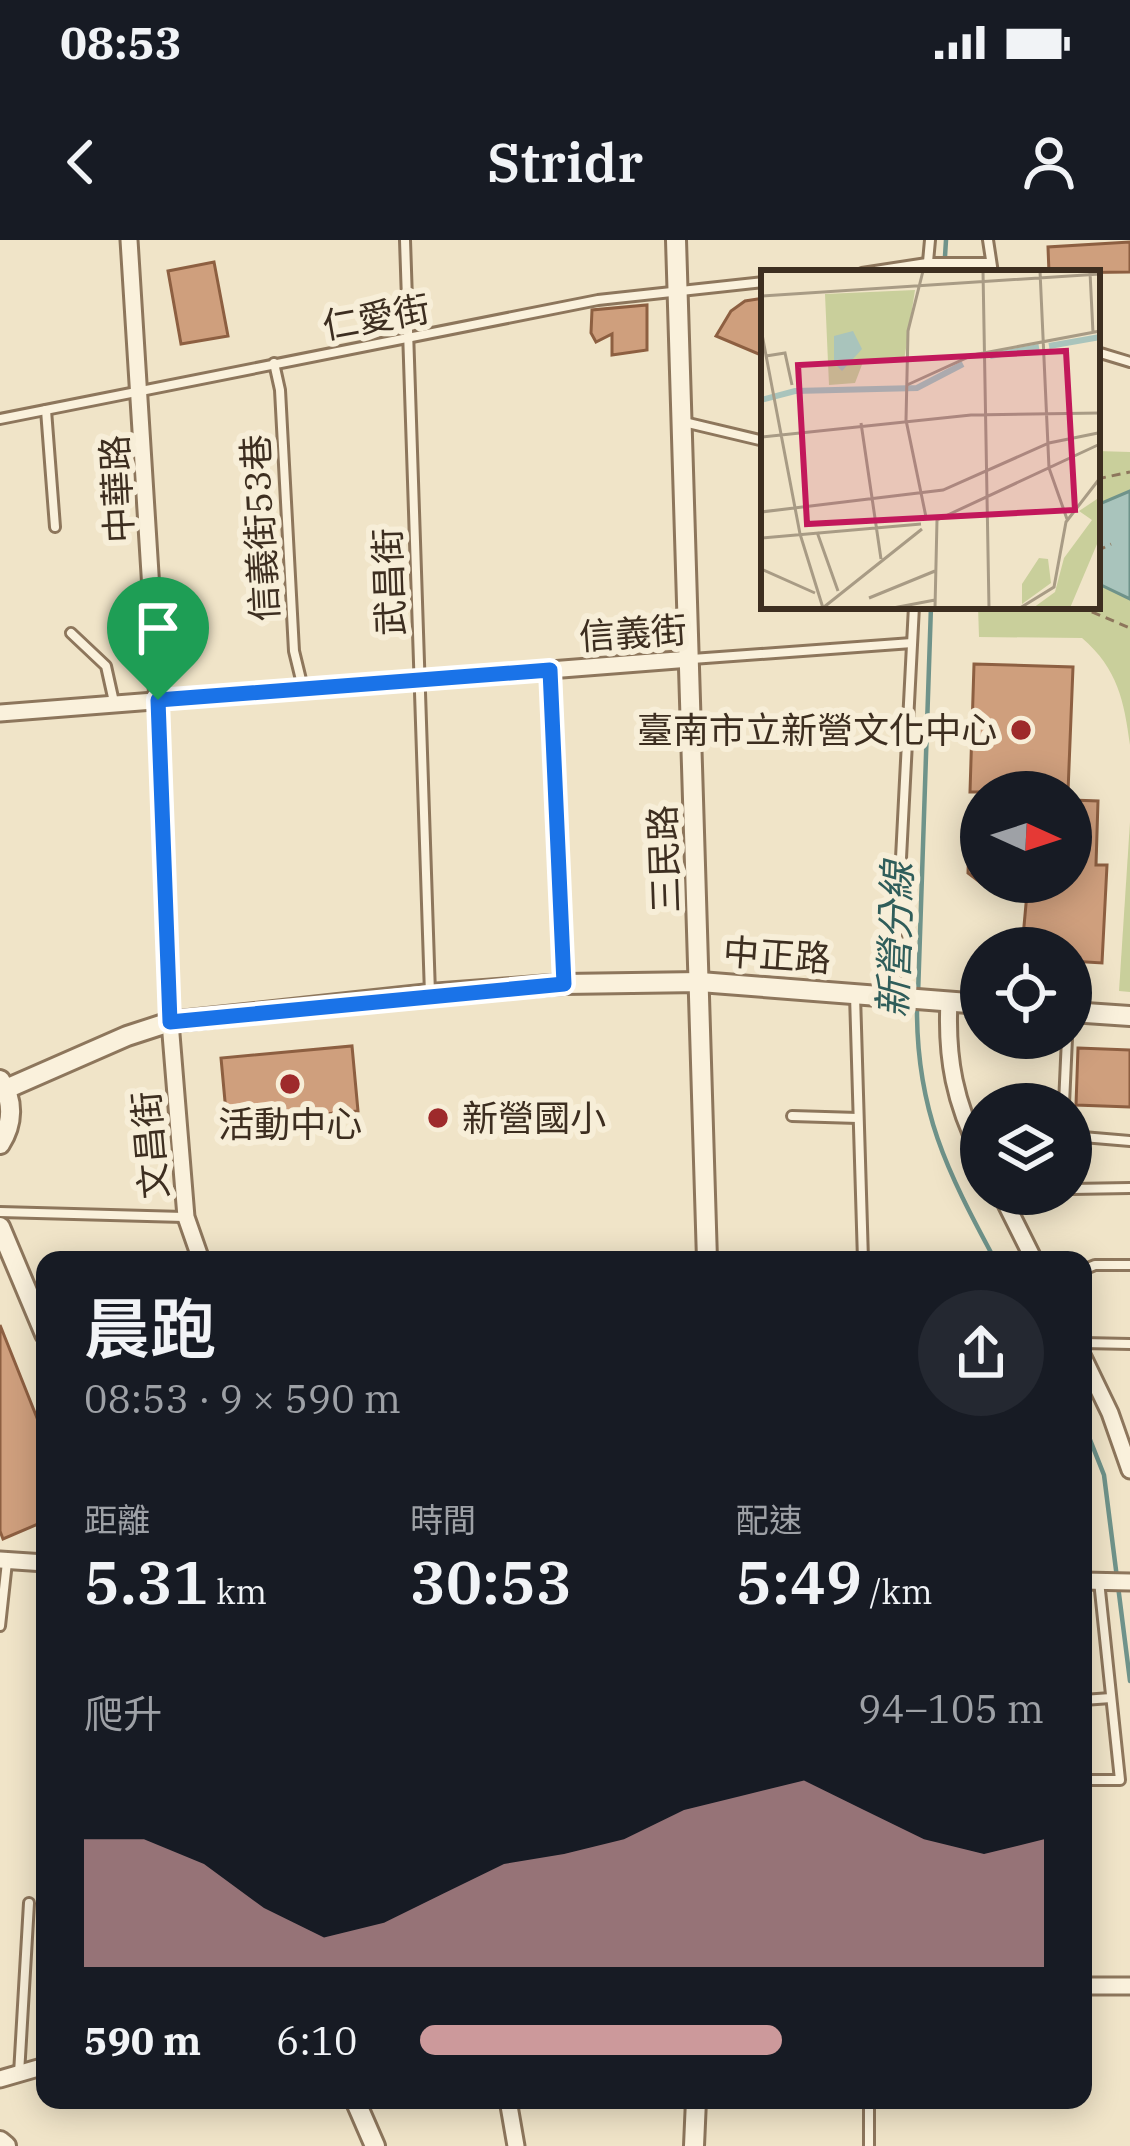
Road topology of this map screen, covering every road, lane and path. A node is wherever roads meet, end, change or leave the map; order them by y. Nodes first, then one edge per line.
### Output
1 (129, 240) edge
2 (405, 240) edge
3 (676, 240) edge
4 (930, 240) edge
5 (988, 240) edge
6 (931, 266) edge
7 (991, 268) edge
8 (893, 270) edge
9 (761, 283) edge
10 (678, 291) junction
11 (409, 339) junction
12 (1100, 353) edge
13 (1130, 362) edge
14 (274, 363) junction
15 (142, 390) junction
16 (46, 410) junction
17 (0, 419) edge
18 (682, 422) junction
19 (761, 440) edge
20 (1130, 472) edge
21 (1100, 478) edge
22 (55, 527) dead end
23 (1111, 544) dead end
24 (1100, 549) edge
25 (914, 609) edge
26 (1085, 609) edge
27 (1130, 628) edge
28 (70, 633) dead end
29 (912, 643) junction
30 (690, 659) junction
31 (550, 670) junction
32 (418, 681) junction
33 (303, 689) junction
34 (158, 700) junction
35 (115, 704) junction
36 (0, 713) edge
37 (700, 982) junction
38 (564, 984) junction
39 (430, 994) junction
40 (855, 994) junction
41 (899, 997) junction
42 (944, 1001) junction
43 (960, 1002) edge
44 (1092, 1013) edge
45 (1130, 1016) edge
46 (170, 1022) junction
47 (3, 1084) edge
48 (960, 1106) edge
49 (793, 1117) dead end
50 (858, 1118) junction
51 (1092, 1138) edge
52 (1130, 1141) edge
53 (0, 1144) edge
54 (1130, 1188) edge
55 (1092, 1189) edge
56 (0, 1212) edge
57 (1012, 1215) edge
58 (186, 1216) junction
59 (0, 1227) edge
60 (198, 1251) edge
61 (707, 1251) edge
62 (862, 1251) edge
63 (1030, 1251) edge
64 (1130, 1265) edge
65 (1092, 1266) edge
66 (36, 1313) edge
67 (1092, 1343) edge
68 (1130, 1344) edge
69 (1092, 1378) edge
70 (1130, 1470) edge
71 (3, 1560) edge
72 (36, 1562) edge
73 (1092, 1581) edge
74 (1130, 1582) edge
75 (1092, 1587) edge
76 (0, 1626) edge
77 (1112, 1698) junction
78 (1092, 1699) edge
79 (1092, 1780) edge
80 (29, 1903) dead end
81 (1092, 1986) edge
82 (1130, 1986) edge
83 (36, 2069) edge
84 (19, 2075) junction
85 (0, 2079) edge
86 (359, 2109) edge
87 (510, 2109) edge
88 (696, 2109) edge
89 (869, 2109) edge
90 (374, 2146) edge
91 (516, 2146) edge
92 (694, 2146) edge
93 (869, 2146) edge

1 - 15 street, 中華路
2 - 11 lane, 武昌街
3 - 10 street, 三民路
4 - 6 lane
5 - 7 lane
6 - 7 lane
6 - 8 lane
9 - 10 lane, 仁愛街
10 - 11 lane, 仁愛街
10 - 18 street, 三民路
11 - 14 lane, 仁愛街
11 - 32 lane, 武昌街
12 - 13 lane
14 - 15 lane, 仁愛街
14 - 33 lane, 信義街53巷
15 - 16 lane, 仁愛街
15 - 34 street, 中華路
16 - 17 lane, 仁愛街
16 - 22 lane
18 - 19 lane
18 - 30 street, 三民路
20 - 21 path
23 - 24 path
25 - 29 lane
26 - 27 path
28 - 35 lane
29 - 30 lane, 信義街
29 - 41 lane
30 - 31 street, 信義街
30 - 37 street, 三民路
31 - 32 street, 信義街
31 - 38 lane
32 - 33 street, 信義街
32 - 39 lane, 武昌街
33 - 34 street, 信義街
34 - 35 street, 信義街
34 - 46 street, 中華路
35 - 36 street, 信義街
37 - 38 street, 中正路
37 - 40 street, 中正路
37 - 61 street, 三民路
38 - 39 street, 中正路
39 - 46 street, 中正路
40 - 41 street, 中正路
40 - 50 lane
41 - 42 street, 中正路
42 - 43 street, 中正路
42 - 48 street
44 - 45 street
46 - 47 street, 中正路
46 - 58 street, 文昌街
47 - 53 street
49 - 50 lane
50 - 62 lane
51 - 52 lane
54 - 55 lane
56 - 58 lane
57 - 63 street
58 - 60 street, 文昌街
59 - 66 street
64 - 65 lane
67 - 68 lane
69 - 70 street
71 - 72 street
71 - 76 lane
73 - 74 street
75 - 77 lane
77 - 78 lane
77 - 79 lane
80 - 84 lane
81 - 82 street
83 - 84 street
84 - 85 street
86 - 90 street
87 - 91 street
88 - 92 street
89 - 93 lane

